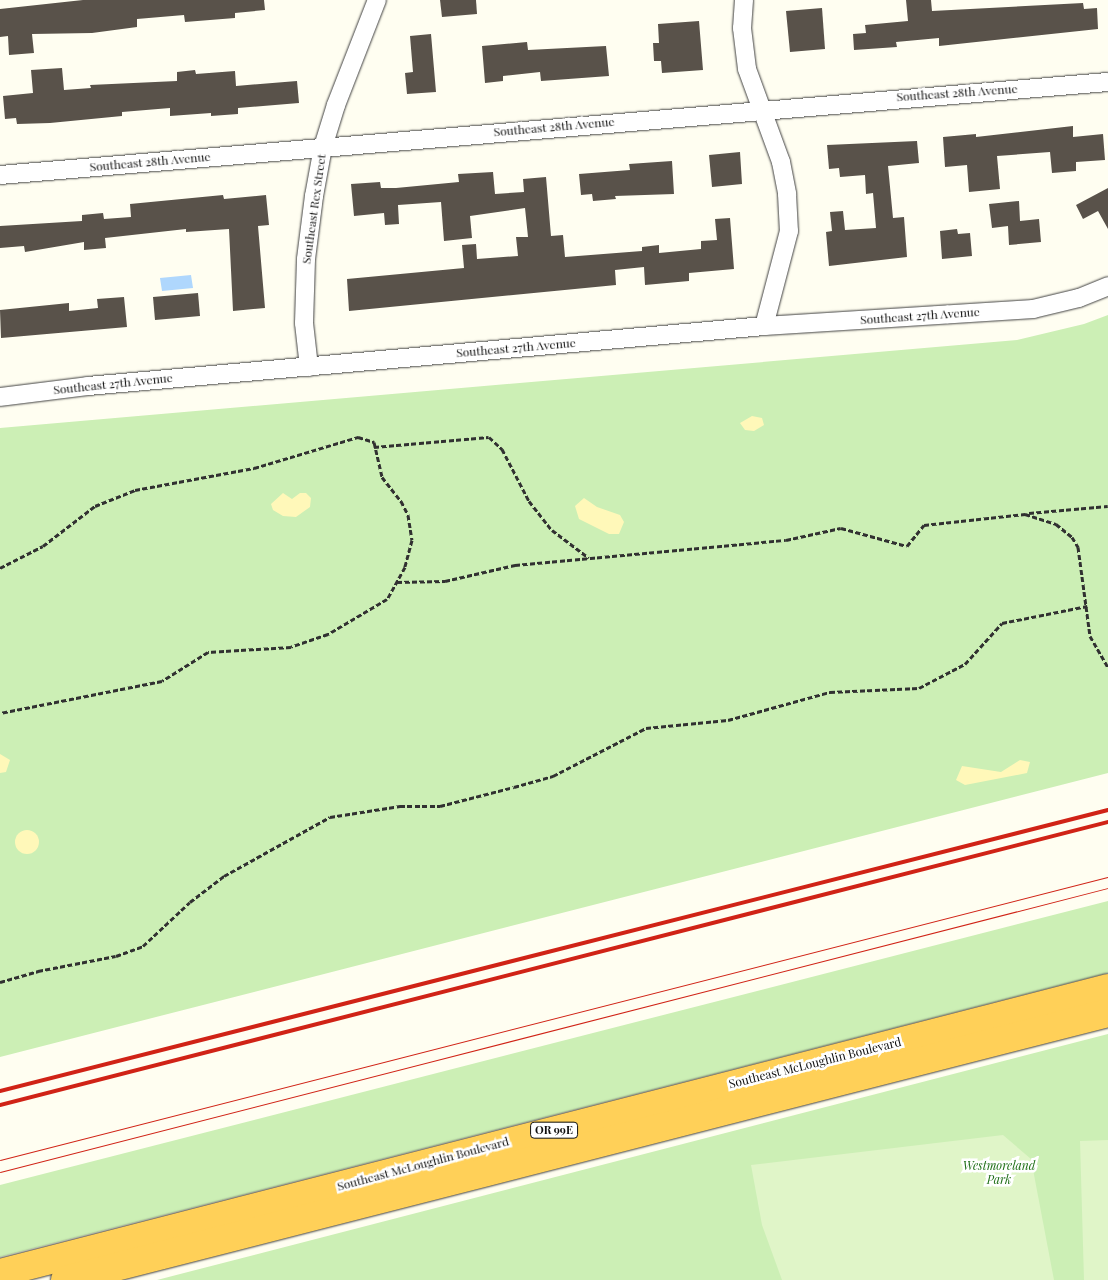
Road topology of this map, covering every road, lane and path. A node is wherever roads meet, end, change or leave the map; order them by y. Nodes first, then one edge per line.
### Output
1 (377, 0) edge
2 (744, 0) edge
3 (1108, 82) edge
4 (761, 110) junction
5 (323, 147) junction
6 (0, 175) edge
7 (1108, 286) edge
8 (764, 326) junction
9 (309, 367) junction
10 (0, 397) edge
11 (374, 447) junction
12 (1108, 506) edge
13 (1025, 514) junction
14 (590, 558) junction
15 (0, 568) edge
16 (396, 582) junction
17 (1087, 606) junction
18 (1108, 667) edge
19 (0, 713) edge
20 (0, 982) edge
21 (1108, 988) edge
22 (1108, 1013) edge
23 (0, 1273) edge
24 (65, 1280) edge

1 - 5 street, Southeast Rex Street
2 - 4 street
3 - 4 street, Southeast 28th Avenue
4 - 5 street, Southeast 28th Avenue
4 - 8 street
5 - 6 street, Southeast 28th Avenue
5 - 9 street, Southeast Rex Street
7 - 8 street, Southeast 27th Avenue
8 - 9 street, Southeast 27th Avenue
9 - 10 street, Southeast 27th Avenue
11 - 14 path
11 - 15 path
11 - 16 path
12 - 13 path
13 - 14 path
13 - 17 path
14 - 16 path
16 - 19 path
17 - 18 path
17 - 20 path
21 - 23 highway, Southeast McLoughlin Boulevard / OR 99E
22 - 24 highway, Southeast McLoughlin Boulevard / OR 99E

